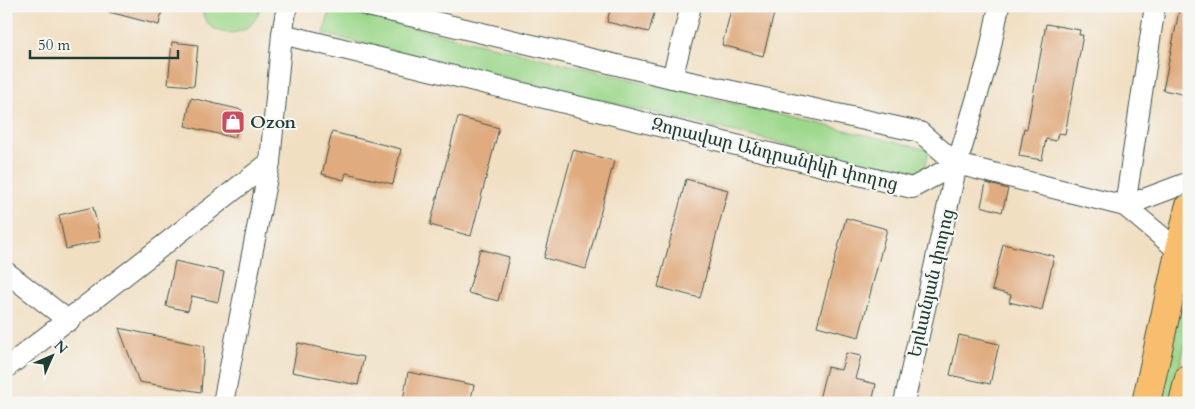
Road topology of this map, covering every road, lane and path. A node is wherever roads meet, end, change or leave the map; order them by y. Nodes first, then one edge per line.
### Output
1 (287, 6) edge
2 (368, 6) edge
3 (691, 6) edge
4 (999, 6) edge
5 (1155, 6) edge
6 (282, 34) junction
7 (672, 78) junction
8 (270, 162) junction
9 (957, 164) junction
10 (1189, 182) edge
11 (1125, 206) junction
12 (1189, 208) edge
13 (1179, 251) junction
14 (6, 272) edge
15 (69, 321) junction
16 (6, 368) edge
17 (1189, 378) edge
18 (223, 403) edge
19 (904, 403) edge
20 (1146, 403) edge
21 (1184, 403) edge

1 - 6 street
2 - 7 street
3 - 7 street
4 - 9 street, Երևանյան փողոց
5 - 11 street
6 - 8 street
6 - 9 street, Զորավար Անդրանիկի փողոց
7 - 9 street
8 - 15 street
8 - 18 street
9 - 11 street
9 - 19 street, Երևանյան փողոց
10 - 11 street
11 - 13 street
12 - 13 highway
13 - 20 highway
14 - 15 street
15 - 16 street
17 - 21 highway

